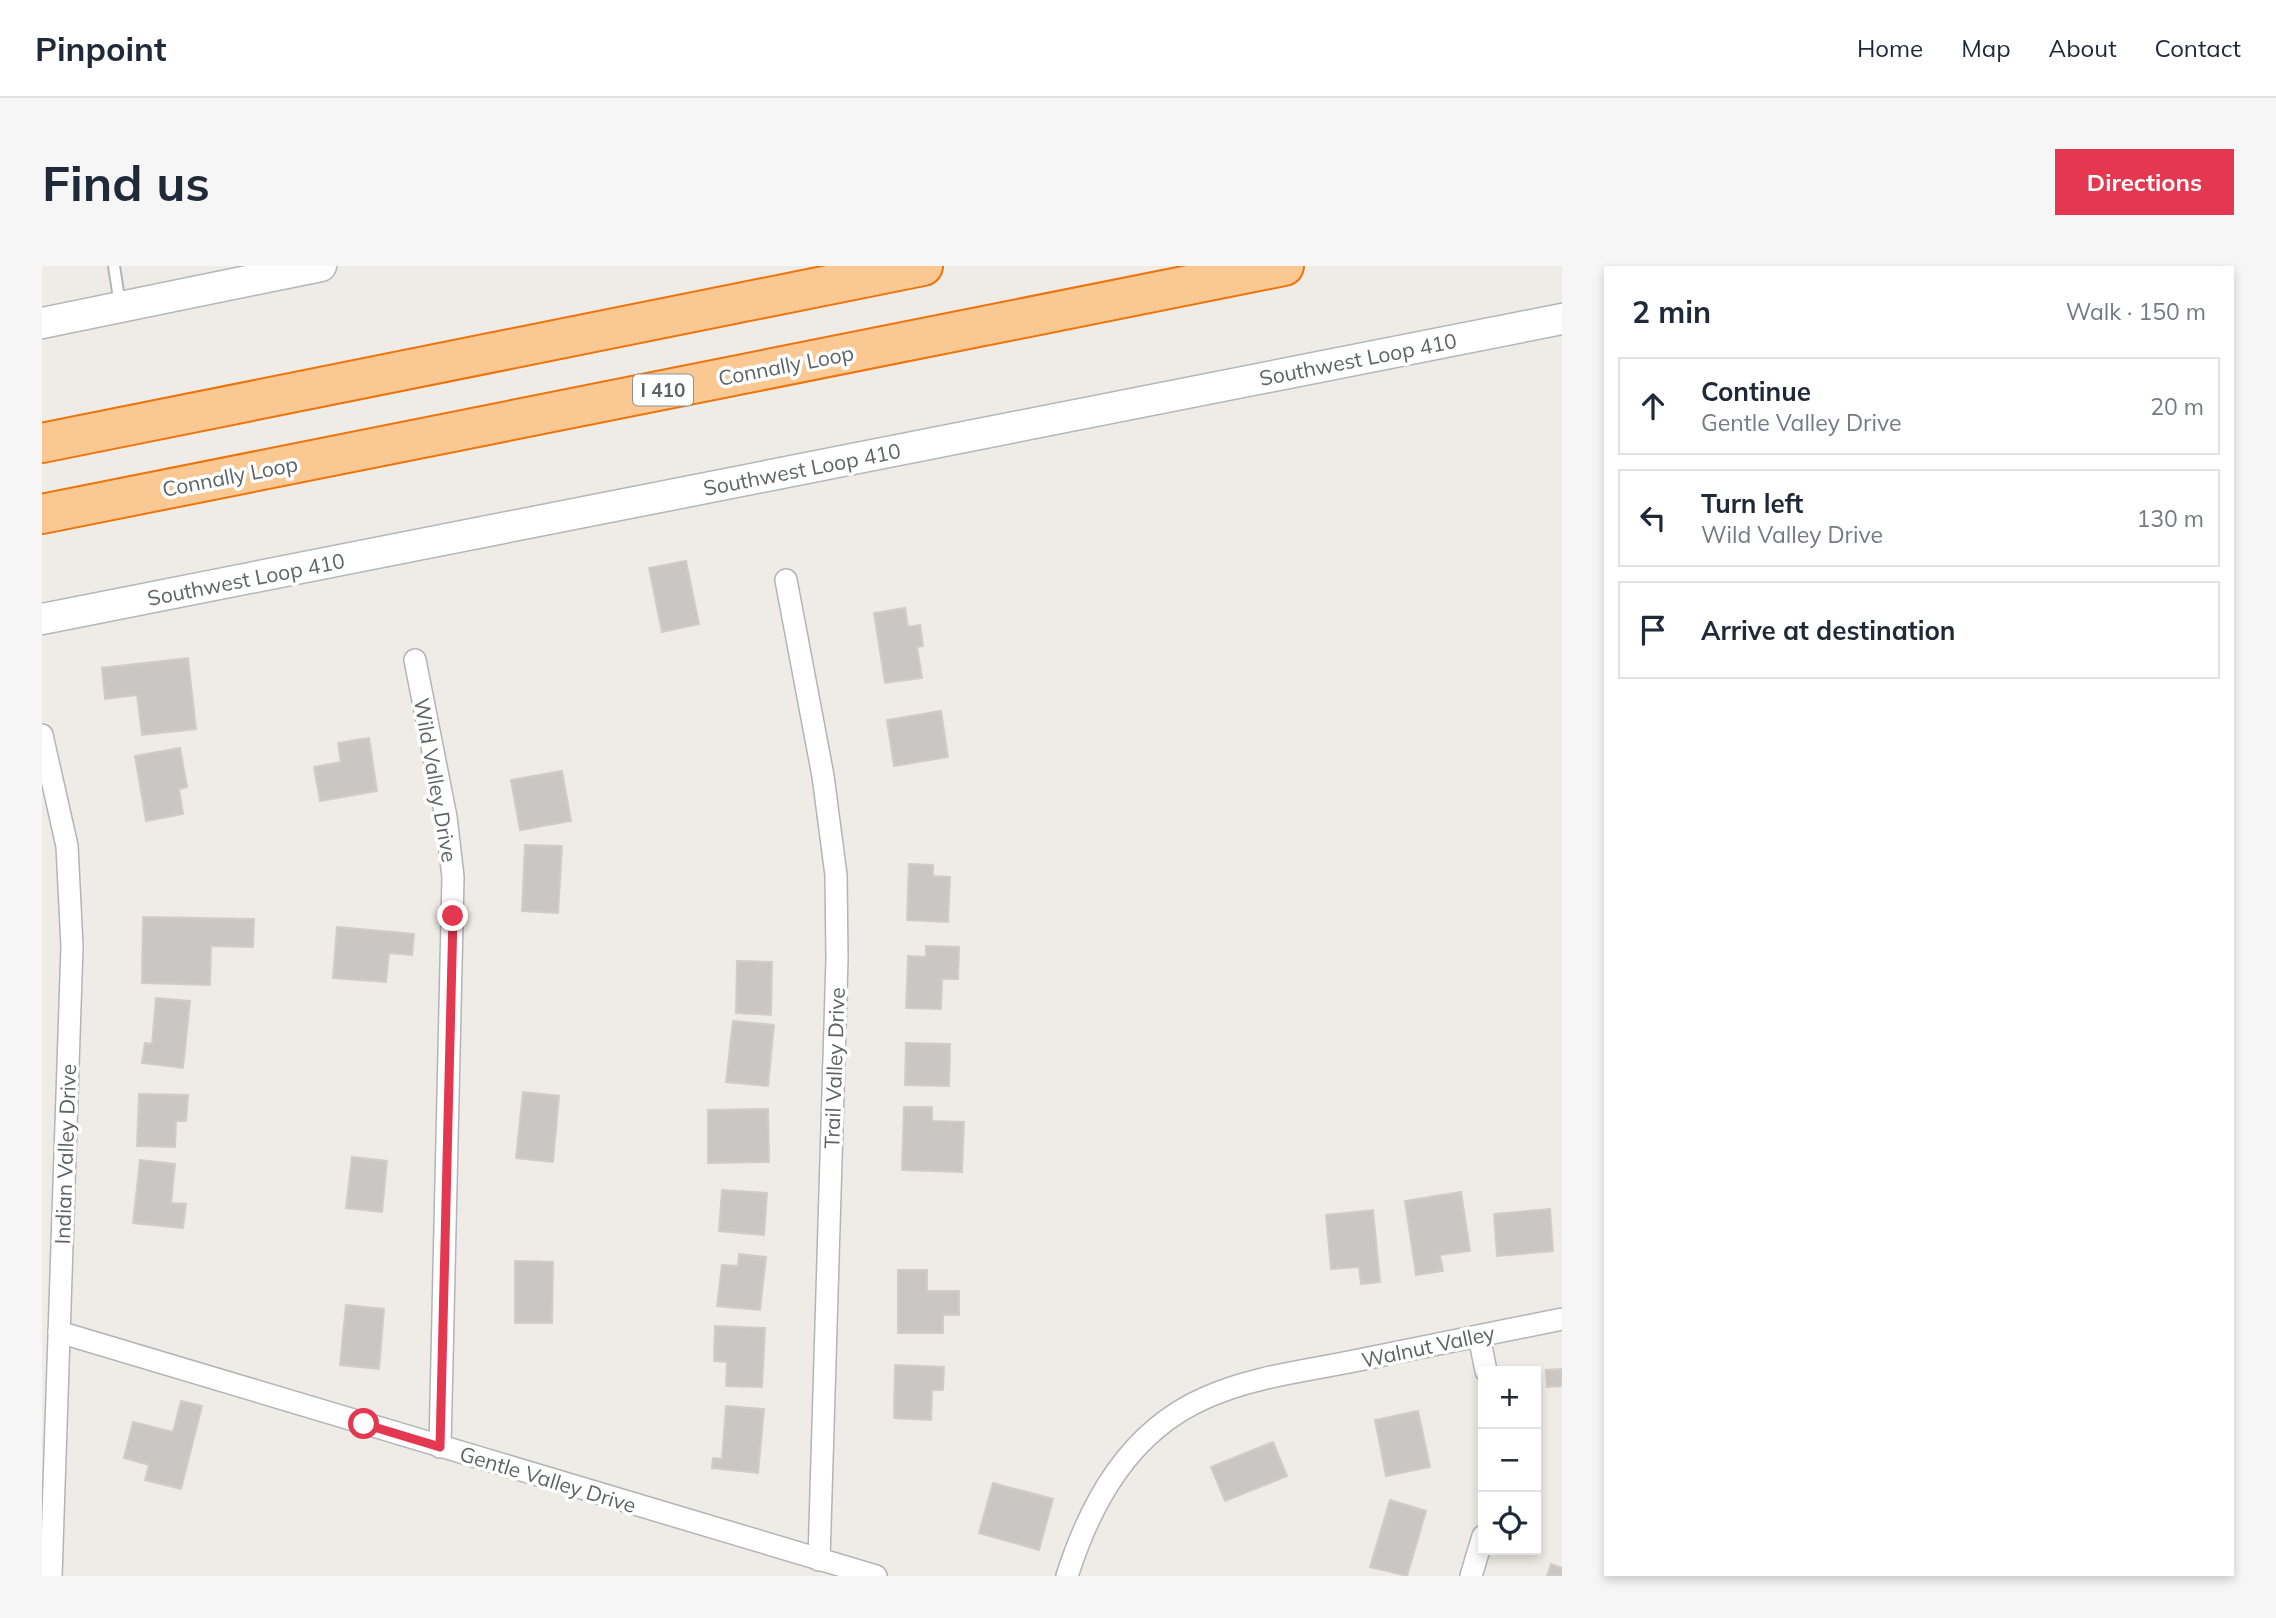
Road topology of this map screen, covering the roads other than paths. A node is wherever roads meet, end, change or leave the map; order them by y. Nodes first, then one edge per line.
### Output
1 (114, 266) edge
2 (321, 266) edge
3 (923, 266) edge
4 (1284, 266) edge
5 (120, 307) junction
6 (1562, 319) edge
7 (42, 323) edge
8 (42, 443) edge
9 (42, 514) edge
10 (786, 580) dead end
11 (42, 619) edge
12 (415, 660) dead end
13 (42, 735) edge
14 (1562, 1319) edge
15 (59, 1332) junction
16 (1479, 1336) junction
17 (1485, 1366) edge
18 (440, 1447) junction
19 (1478, 1553) edge
20 (819, 1560) junction
21 (51, 1576) edge
22 (876, 1576) edge
23 (1067, 1576) edge
24 (1471, 1576) edge

1 - 5 lane
2 - 5 main road
3 - 8 highway
4 - 9 highway, Connally Loop / I 410
5 - 7 main road
6 - 11 main road, Southwest Loop 410
10 - 20 street, Trail Valley Drive
12 - 18 street, Wild Valley Drive
13 - 15 street, Indian Valley Drive
14 - 16 street, Walnut Valley
15 - 18 street, Gentle Valley Drive
15 - 21 street, Indian Valley Drive
16 - 17 street
16 - 23 street, Walnut Valley
18 - 20 street, Gentle Valley Drive
19 - 24 street
20 - 22 street, Gentle Valley Drive

